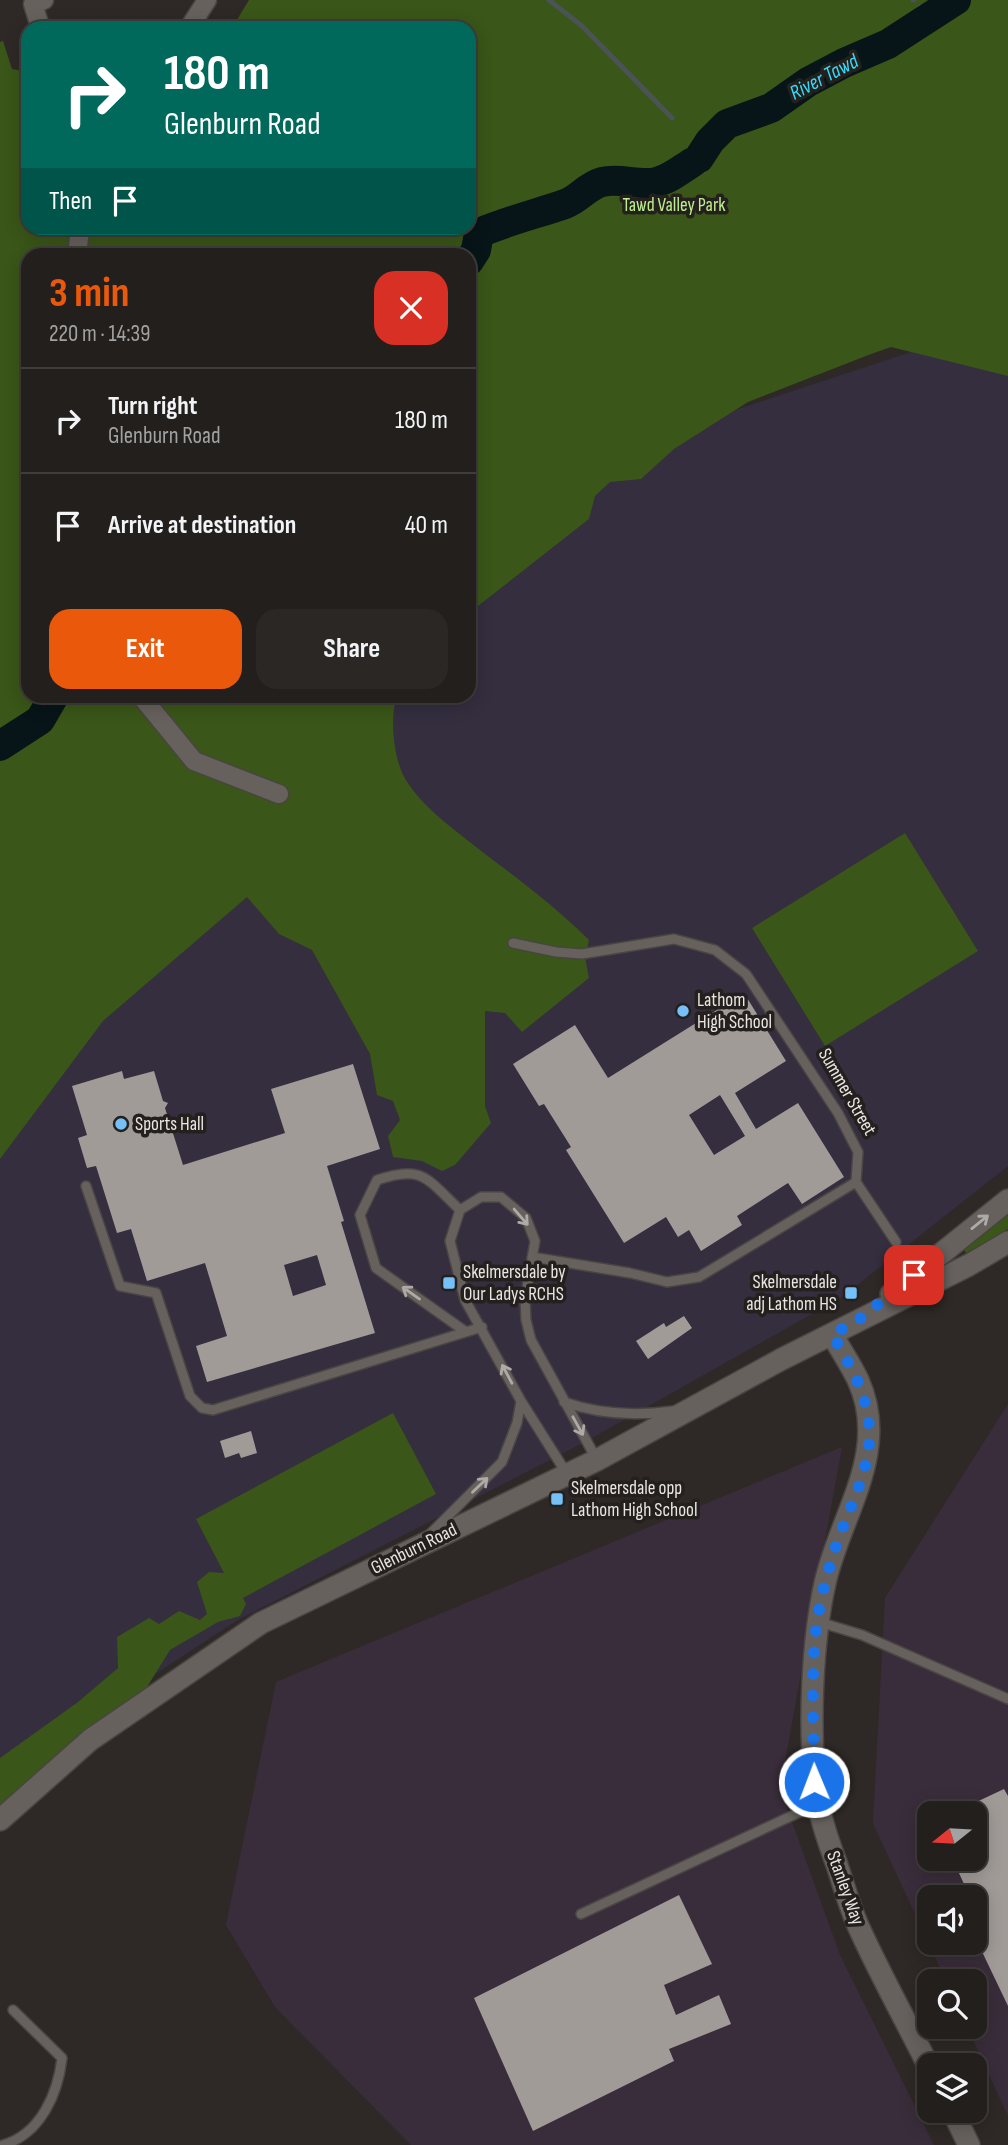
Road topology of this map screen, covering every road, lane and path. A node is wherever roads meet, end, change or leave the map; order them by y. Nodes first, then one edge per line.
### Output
1 (44, 0) edge
2 (207, 0) edge
3 (38, 20) dead end
4 (193, 21) edge
5 (147, 703) edge
6 (279, 794) dead end
7 (513, 943) dead end
8 (856, 1182) junction
9 (86, 1186) dead end
10 (1008, 1200) edge
11 (460, 1210) junction
12 (896, 1242) dead end
13 (1008, 1242) edge
14 (532, 1256) junction
15 (856, 1322) junction
16 (482, 1327) junction
17 (466, 1332) junction
18 (832, 1334) junction
19 (521, 1401) junction
20 (564, 1402) junction
21 (698, 1407) junction
22 (597, 1460) junction
23 (567, 1474) junction
24 (413, 1550) junction
25 (817, 1622) junction
26 (1008, 1699) edge
27 (818, 1804) junction
28 (0, 1820) edge
29 (581, 1914) dead end
30 (13, 2010) dead end
31 (922, 2053) edge
32 (958, 2123) edge
33 (3, 2145) edge
34 (969, 2145) edge

1 - 3 street
2 - 4 street
5 - 6 street
7 - 8 lane, Summer Street
8 - 12 lane
8 - 14 lane
9 - 17 lane
15 -> 10 street, Glenburn Road
11 -> 14 lane
11 - 16 lane
17 -> 11 lane
13 - 15 street, Glenburn Road
14 - 20 lane
15 - 18 street, Glenburn Road
16 - 17 lane
19 -> 16 lane
18 - 21 street, Glenburn Road
18 - 25 street, Stanley Way
19 - 23 lane
24 -> 19 lane
20 - 21 lane
20 -> 22 lane
21 - 22 street, Glenburn Road
22 - 23 street, Glenburn Road
23 - 24 street, Glenburn Road
24 - 28 street, Glenburn Road
25 - 26 lane
25 - 27 street, Stanley Way
27 - 29 lane
27 - 31 street, Stanley Way
30 - 33 lane
32 - 34 street

